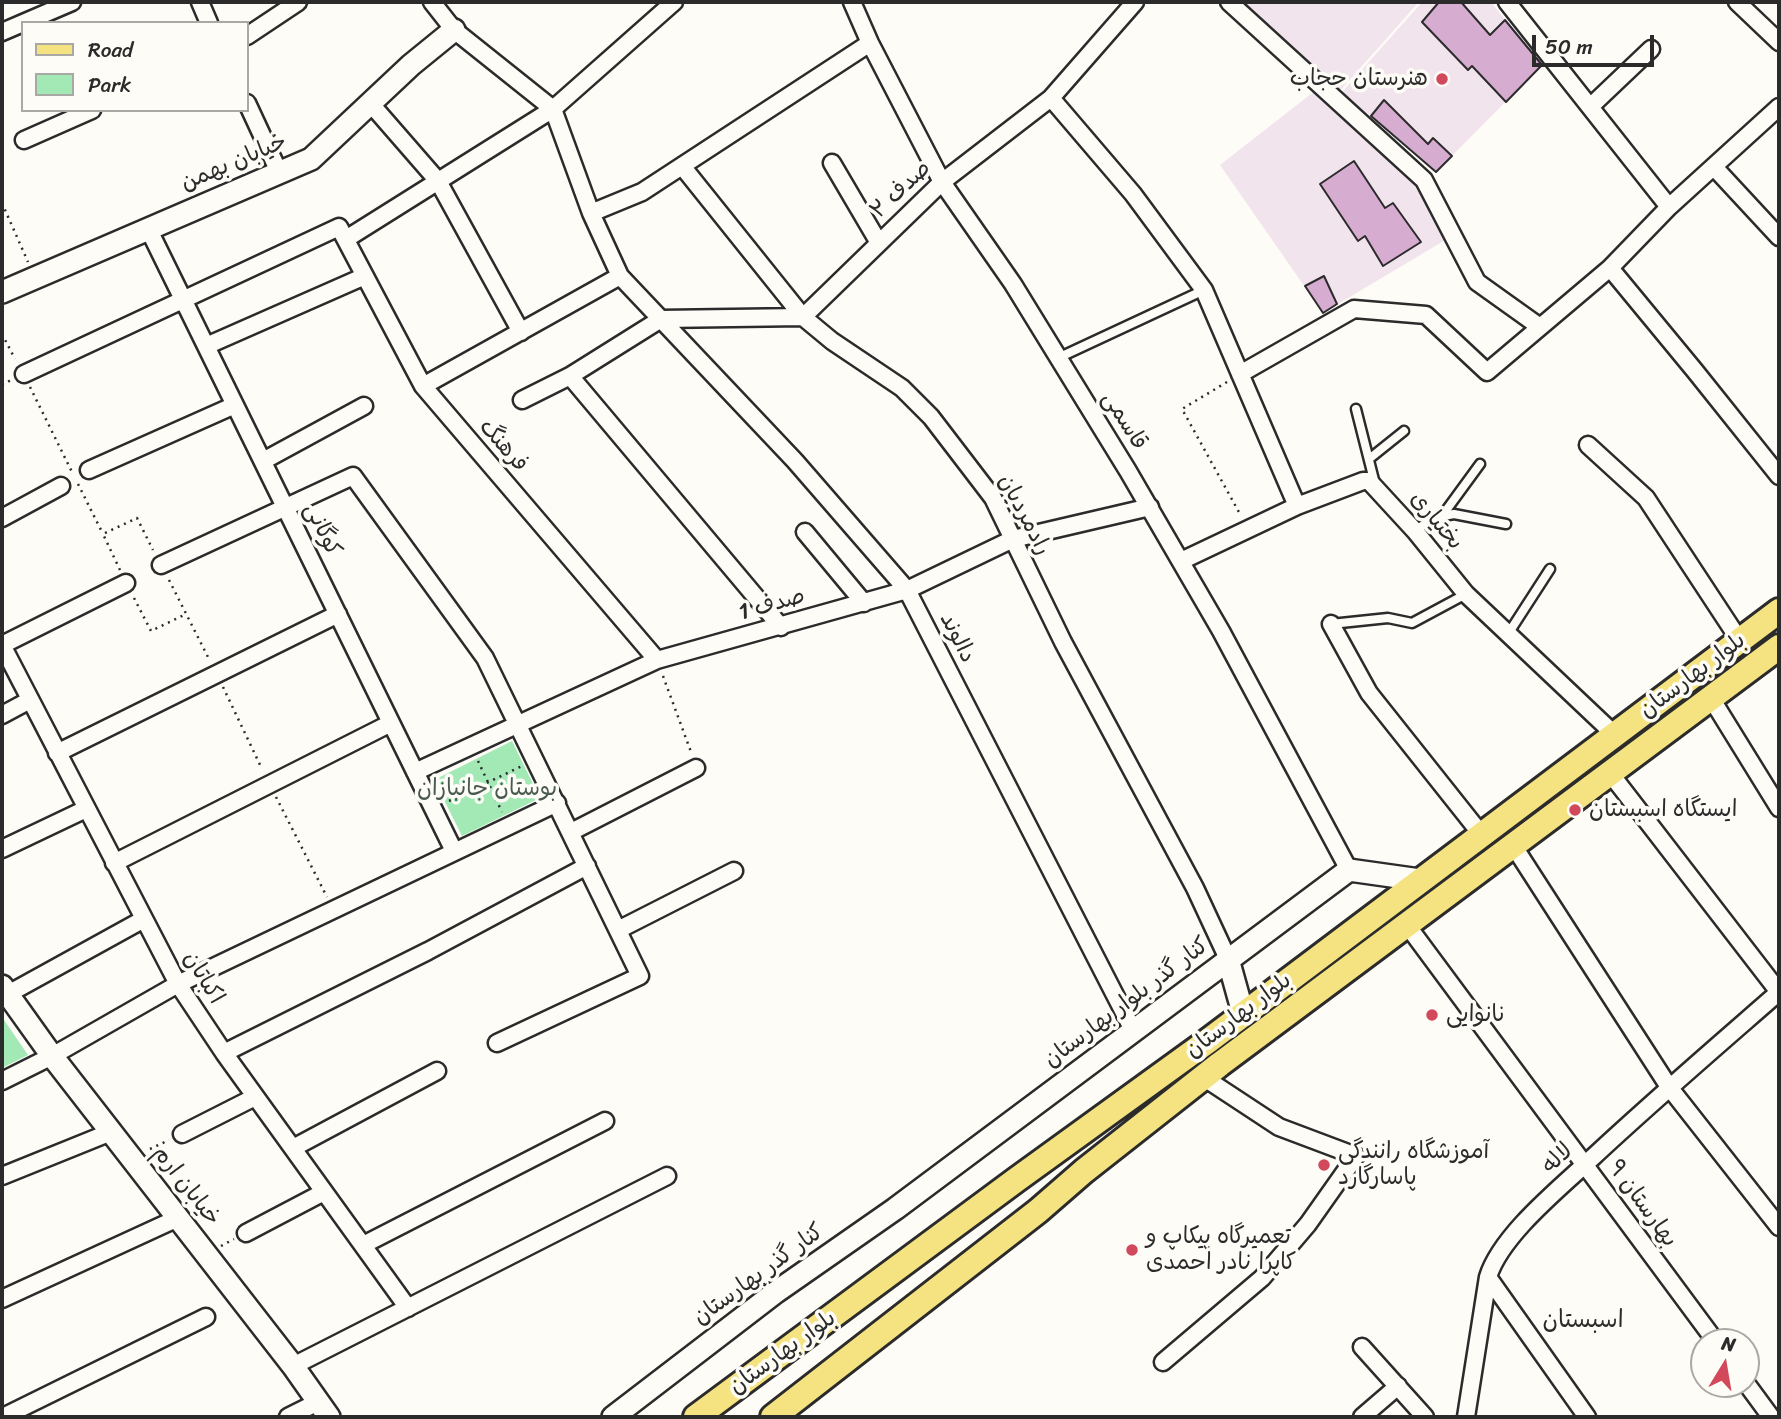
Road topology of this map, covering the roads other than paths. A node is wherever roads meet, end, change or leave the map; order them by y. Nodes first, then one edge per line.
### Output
1 (72, 2) edge
2 (200, 2) edge
3 (298, 2) edge
4 (432, 2) edge
5 (674, 2) edge
6 (852, 2) edge
7 (1135, 2) edge
8 (1229, 2) edge
9 (1507, 2) edge
10 (1737, 2) edge
11 (28, 21) edge
12 (208, 21) edge
13 (21, 24) edge
14 (454, 30) junction
15 (2, 32) edge
16 (248, 35) edge
17 (870, 43) junction
18 (1779, 43) edge
19 (1651, 49) dead end
20 (1051, 98) junction
21 (371, 104) junction
22 (248, 105) edge
23 (1590, 107) junction
24 (1779, 107) edge
25 (553, 108) junction
26 (88, 112) edge
27 (24, 141) dead end
28 (832, 163) dead end
29 (682, 166) junction
30 (1714, 167) junction
31 (279, 172) junction
32 (438, 181) junction
33 (942, 182) junction
34 (1668, 207) junction
35 (591, 213) junction
36 (148, 228) junction
37 (1779, 237) edge
38 (346, 239) junction
39 (880, 243) junction
40 (1610, 268) junction
41 (365, 276) junction
42 (620, 276) junction
43 (1204, 290) junction
44 (2, 292) edge
45 (183, 299) junction
46 (803, 317) junction
47 (661, 319) junction
48 (1540, 327) junction
49 (521, 332) junction
50 (206, 346) junction
51 (1058, 358) junction
52 (23, 374) road end
53 (1240, 374) junction
54 (570, 376) junction
55 (423, 386) junction
56 (522, 400) dead end
57 (235, 405) junction
58 (364, 406) dead end
59 (1356, 409) dead end
60 (1404, 431) dead end
61 (1588, 445) dead end
62 (1368, 459) junction
63 (263, 461) junction
64 (1480, 464) dead end
65 (89, 470) dead end
66 (1779, 476) edge
67 (1375, 484) junction
68 (61, 485) dead end
69 (1297, 506) junction
70 (1150, 507) junction
71 (286, 509) junction
72 (1441, 516) junction
73 (2, 518) edge
74 (1506, 524) dead end
75 (1415, 531) junction
76 (805, 532) dead end
77 (1013, 539) junction
78 (1181, 561) junction
79 (161, 565) dead end
80 (1550, 569) dead end
81 (126, 583) dead end
82 (907, 590) junction
83 (1466, 594) junction
84 (864, 603) junction
85 (1779, 611) edge
86 (338, 614) junction
87 (1331, 624) joint
88 (781, 627) junction
89 (1508, 634) junction
90 (1740, 641) junction
91 (2, 645) edge
92 (1777, 655) edge
93 (657, 660) junction
94 (1711, 698) junction
95 (30, 700) junction
96 (2, 715) edge
97 (391, 723) junction
98 (518, 723) junction
99 (1614, 734) junction
100 (57, 753) junction
101 (696, 768) road end
102 (415, 772) junction
103 (1610, 774) junction
104 (557, 803) junction
105 (1779, 807) edge
106 (86, 809) junction
107 (571, 832) junction
108 (1481, 834) junction
109 (1513, 845) junction
110 (2, 849) edge
111 (454, 851) junction
112 (114, 863) junction
113 (587, 866) junction
114 (1349, 870) junction
115 (734, 871) dead end
116 (1420, 880) junction
117 (144, 919) junction
118 (1407, 925) junction
119 (618, 930) junction
120 (1228, 959) junction
121 (178, 984) junction
122 (5, 990) edge
123 (1779, 992) edge
124 (1243, 1013) junction
125 (1134, 1032) junction
126 (497, 1044) dead end
127 (224, 1053) junction
128 (52, 1056) junction
129 (437, 1070) dead end
130 (1203, 1077) junction
131 (2, 1081) edge
132 (1670, 1087) junction
133 (256, 1097) junction
134 (605, 1121) dead end
135 (110, 1132) junction
136 (182, 1134) road end
137 (293, 1148) junction
138 (1585, 1165) junction
139 (2, 1176) edge
140 (667, 1176) dead end
141 (937, 1177) joint
142 (1016, 1180) junction
143 (324, 1192) junction
144 (1038, 1211) junction
145 (178, 1218) junction
146 (1779, 1227) edge
147 (246, 1233) road end
148 (932, 1243) junction
149 (363, 1245) junction
150 (957, 1272) junction
151 (1488, 1277) junction
152 (2, 1299) edge
153 (408, 1308) junction
154 (206, 1317) dead end
155 (1706, 1328) edge
156 (1362, 1347) dead end
157 (1163, 1362) dead end
158 (293, 1366) junction
159 (1398, 1386) junction
160 (1757, 1398) edge
161 (324, 1410) edge
162 (3, 1417) edge
163 (288, 1417) edge
164 (613, 1417) edge
165 (696, 1417) edge
166 (774, 1417) edge
167 (1363, 1417) edge
168 (1425, 1417) edge
169 (1466, 1417) edge
170 (1587, 1417) edge
171 (1771, 1417) edge

1 - 11 street
2 - 12 street
3 - 16 street
4 - 14 street
5 - 25 street
6 - 17 street, قاسمی
7 - 20 street, صدف ۲
8 - 48 street
9 - 23 street
10 - 18 street
13 - 15 street
14 - 21 street, خیابان بهمن
14 - 25 street
17 - 29 street
17 - 33 street, قاسمی
19 - 23 street
20 - 33 street, صدف ۲
20 - 43 street
21 - 31 street, خیابان بهمن
21 - 32 street
22 - 31 street
23 - 34 street
24 - 30 street
25 - 32 street
25 - 35 street, دالوند
26 - 27 street
28 - 39 street
29 - 35 street
29 - 46 street, رادمردیان
30 - 34 street
30 - 37 street
31 - 36 street, خیابان بهمن
32 - 38 street
32 - 49 street
33 - 39 street, صدف ۲
33 - 51 street, قاسمی
34 - 40 street
35 - 42 street, دالوند
36 - 44 street, خیابان بهمن
36 - 45 street, کوگانی
38 - 41 street, فرهنگ
38 - 45 street
39 - 46 street, صدف ۲
40 - 48 street
40 - 66 street
41 - 50 street
41 - 55 street, فرهنگ
42 - 47 street, دالوند
42 - 49 street
43 - 51 lane
43 - 53 street
45 - 50 street, کوگانی
45 - 52 street
46 - 47 street
46 - 77 street, رادمردیان
47 - 54 street
47 - 82 street, دالوند
48 - 53 street
49 - 55 street
50 - 57 street, کوگانی
51 - 70 street, قاسمی
53 - 69 street
54 - 56 street
54 - 88 street
55 - 93 street, فرهنگ
57 - 63 street, کوگانی
57 - 65 street
58 - 63 street
59 - 62 lane
60 - 62 lane
61 - 90 street
62 - 67 lane
63 - 71 street, کوگانی
64 - 72 lane
67 - 69 street
67 - 75 street, بختیاری
68 - 73 street
69 - 78 street
70 - 77 street, صدف 1
70 - 78 street, قاسمی
71 - 79 street
71 - 86 street, کوگانی
71 - 98 street
72 - 74 lane
72 - 75 lane
75 - 83 street, بختیاری
76 - 84 street
77 - 82 street, صدف 1
77 - 120 street, رادمردیان
78 - 114 street, قاسمی
80 - 89 lane
81 - 91 street
82 - 84 street, صدف 1
82 - 125 street, دالوند
83 - 87 lane
83 - 89 street, بختیاری
84 - 88 street, صدف 1
85 - 90 main road, بلوار بهارستان
86 - 97 street, کوگانی
86 - 100 street
87 - 108 street
88 - 93 street, صدف 1
89 - 99 street, بختیاری
90 - 99 main road, بلوار بهارستان
91 - 95 street, اکباتان
92 - 94 main road, بلوار بهارستان
93 - 98 street, صدف 1
94 - 103 main road, بلوار بهارستان
94 - 105 street
95 - 96 street
95 - 100 street, اکباتان
97 - 102 street, کوگانی
97 - 112 street
98 - 102 street, صدف 1
98 - 104 street
99 - 108 main road, بلوار بهارستان
100 - 106 street, اکباتان
101 - 107 street
102 - 111 street, کوگانی
103 - 109 main road, بلوار بهارستان
103 - 123 street
104 - 107 street
104 - 111 street
106 - 110 street
106 - 112 street, اکباتان
107 - 113 street
108 - 116 main road, بلوار بهارستان
109 - 118 main road, بلوار بهارستان
109 - 132 street
111 - 121 street
112 - 117 street, اکباتان
113 - 119 street
113 - 127 street
114 - 116 street
114 - 120 street, کنار گذر بلوار بهارستان
115 - 119 street
116 - 124 main road, بلوار بهارستان
117 - 121 street, اکباتان
117 - 122 street
118 - 130 main road, بلوار بهارستان
118 - 138 street, بهارستان ۹
119 - 126 street
120 - 124 street
120 - 125 street, کنار گذر بلوار بهارستان
121 - 127 street, اکباتان
121 - 128 street
122 - 128 street, خیابان ارم
123 - 132 street, لاله
124 - 142 main road, بلوار بهارستان
125 - 141 street, کنار گذر بلوار بهارستان
127 - 133 street, اکباتان
128 - 131 street
128 - 135 street, خیابان ارم
129 - 137 street
130 - 144 main road, بلوار بهارستان
130 - 157 street
132 - 138 street, لاله
132 - 146 street
133 - 136 street
133 - 137 street, اکباتان
134 - 149 street
135 - 139 street
135 - 145 street, خیابان ارم
137 - 143 street, اکباتان
138 - 151 street, لاله
138 - 155 street, بهارستان ۹
140 - 153 street
141 - 164 street, کنار گذر بهارستان
142 - 144 main road
142 - 148 main road, بلوار بهارستان
143 - 147 street
143 - 149 street, اکباتان
144 - 150 main road, بلوار بهارستان
145 - 152 street
145 - 158 street, خیابان ارم
148 - 150 main road
148 - 165 main road, بلوار بهارستان
149 - 153 street, اکباتان
150 - 166 main road, بلوار بهارستان
151 - 169 street, لاله
151 - 170 street
153 - 158 street
154 - 162 street
156 - 159 street
158 - 161 street, خیابان ارم
159 - 167 street
159 - 168 street
160 - 171 street
161 - 163 street

